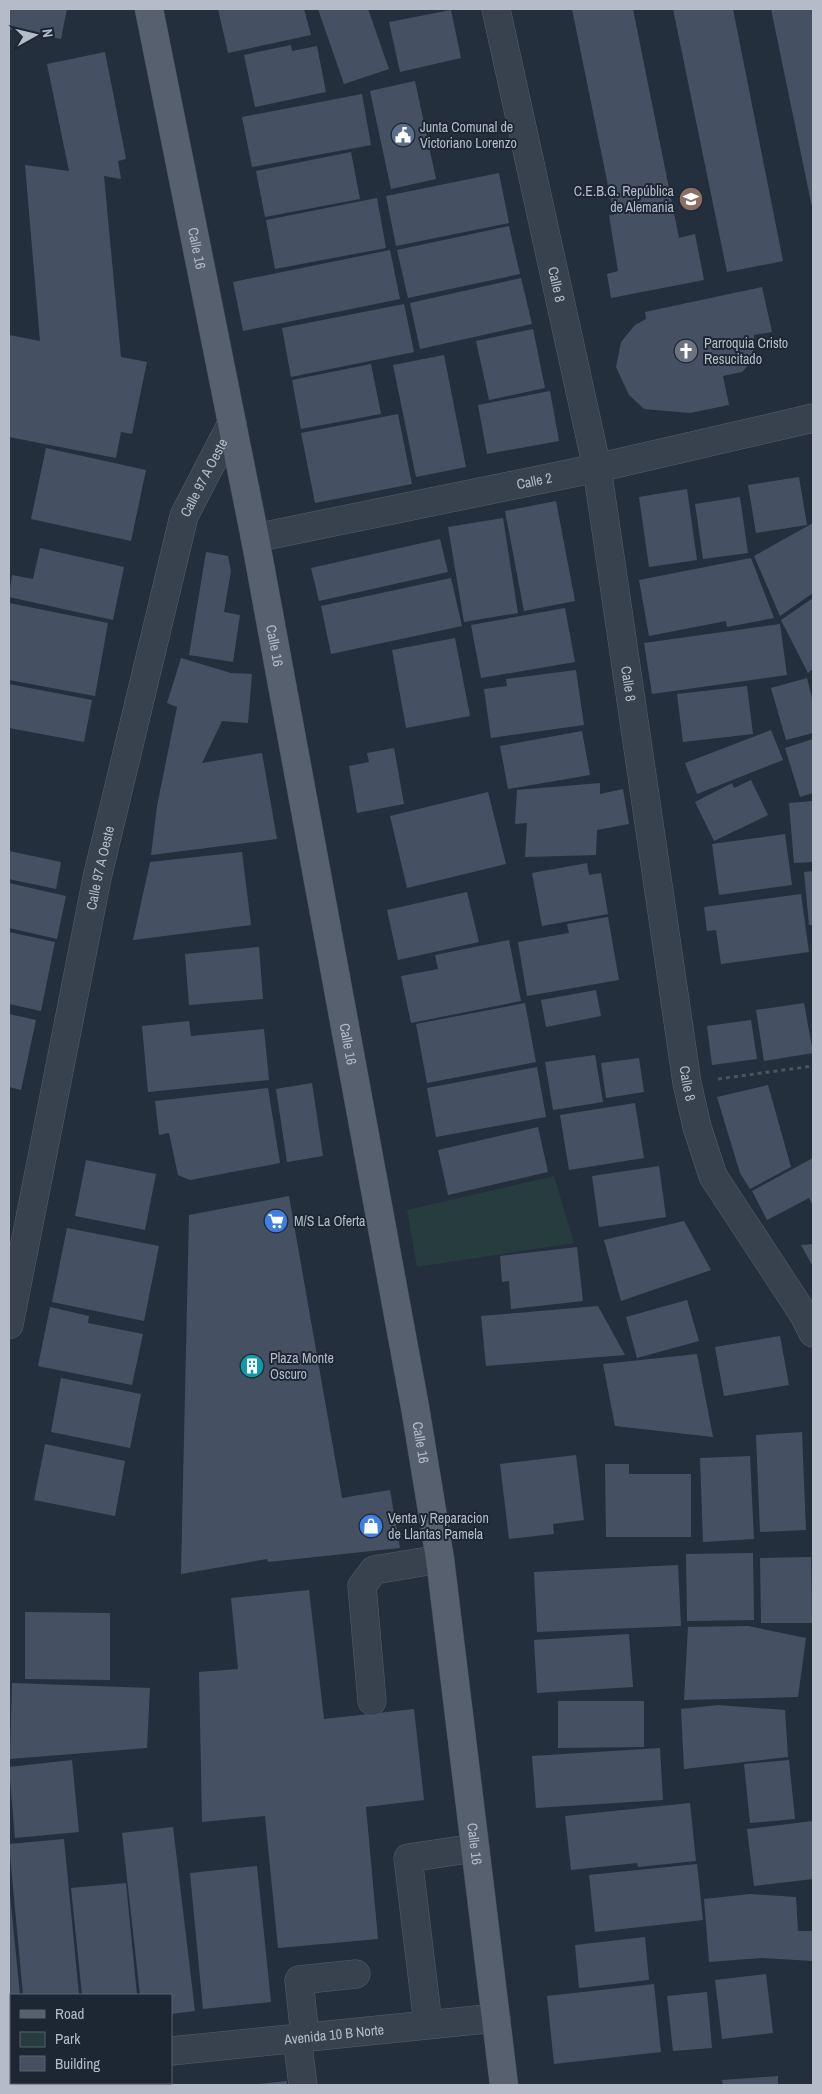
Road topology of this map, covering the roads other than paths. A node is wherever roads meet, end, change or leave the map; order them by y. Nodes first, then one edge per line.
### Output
1 (149, 9) edge
2 (496, 9) edge
3 (813, 418) edge
4 (232, 424) junction
5 (597, 468) junction
6 (255, 538) junction
7 (9, 1325) edge
8 (813, 1333) edge
9 (440, 1559) junction
10 (372, 1701) dead end
11 (475, 1848) junction
12 (356, 1974) dead end
13 (496, 2018) junction
14 (428, 2024) junction
15 (301, 2038) junction
16 (172, 2051) edge
17 (303, 2085) edge
18 (504, 2085) edge

1 - 4 main road, Calle 16
2 - 5 street, Calle 8
3 - 5 street, Calle 2
4 - 6 main road, Calle 16
4 - 7 street, Calle 97 A Oeste
5 - 6 street, Calle 2
5 - 8 street, Calle 8
6 - 9 main road, Calle 16
9 - 10 street
9 - 11 main road, Calle 16
11 - 13 main road, Calle 16
11 - 14 street
12 - 15 street
13 - 14 street, Avenida 10 B Norte
13 - 18 main road, Calle 16
14 - 15 street, Avenida 10 B Norte
15 - 16 street, Avenida 10 B Norte
15 - 17 street

